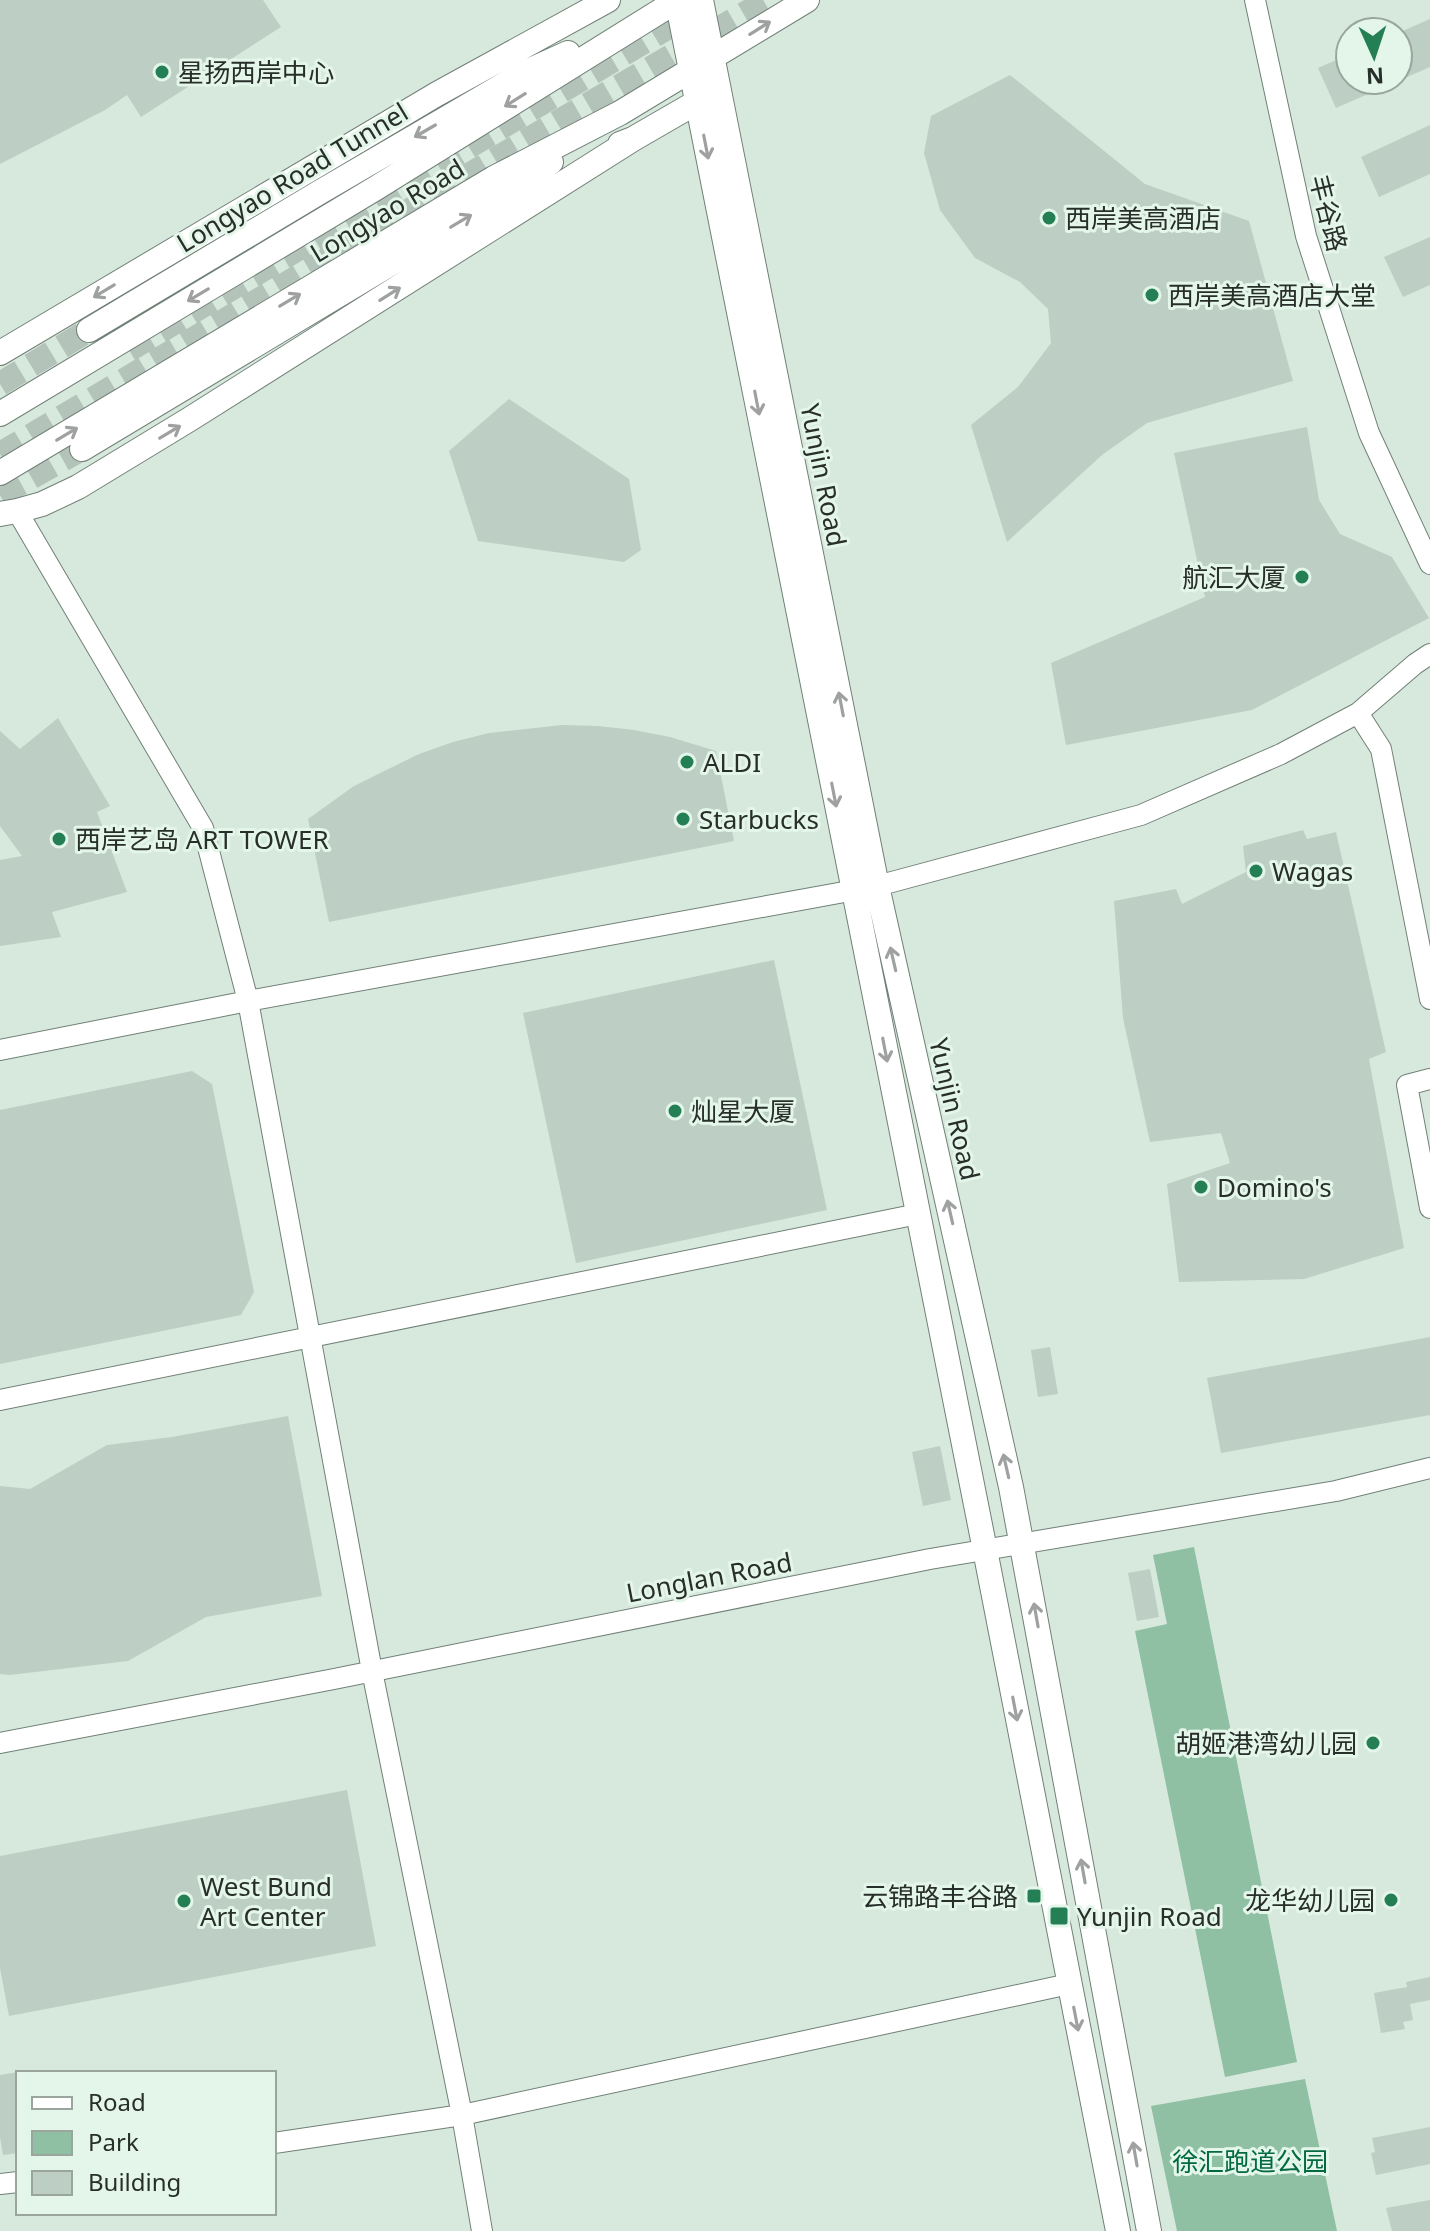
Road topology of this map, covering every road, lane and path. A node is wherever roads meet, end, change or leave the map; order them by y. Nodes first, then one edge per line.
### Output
1 (610, 0) edge
2 (677, 0) edge
3 (701, 0) edge
4 (807, 0) edge
5 (1255, 0) edge
6 (644, 21) junction
7 (713, 57) junction
8 (691, 71) junction
9 (524, 73) junction
10 (697, 102) junction
11 (620, 113) junction
12 (633, 139) junction
13 (518, 186) junction
14 (89, 330) tunnel mouth
15 (0, 353) edge
16 (0, 414) edge
17 (82, 449) tunnel mouth
18 (0, 473) edge
19 (9, 513) edge
20 (1430, 564) edge
21 (1430, 654) edge
22 (1358, 713) junction
23 (865, 888) junction
24 (1430, 999) edge
25 (248, 1001) junction
26 (0, 1050) edge
27 (1430, 1079) edge
28 (1430, 1208) edge
29 (918, 1214) junction
30 (310, 1337) junction
31 (0, 1400) edge
32 (1430, 1468) edge
33 (1022, 1543) junction
34 (985, 1550) junction
35 (372, 1671) junction
36 (0, 1743) edge
37 (1069, 1984) junction
38 (462, 2115) junction
39 (276, 2143) edge
40 (482, 2231) edge
41 (1118, 2231) edge
42 (1149, 2231) edge

1 - 9 main road, Longyao Road Tunnel
1 -> 15 main road
2 - 6 main road, Longyao Road
2 - 8 main road, Yunjin Road
3 - 7 main road, Yunjin Road
7 -> 4 main road, Longyao Road
5 - 20 street, 丰谷路
6 - 9 main road, Longyao Road Tunnel
6 -> 16 main road, Longyao Road
7 - 8 main road, Longyao Road
23 -> 7 main road, Yunjin Road
8 - 10 main road, Yunjin Road
8 - 11 main road, Longyao Road
9 -> 14 main road, Longyao Road Tunnel
10 - 12 main road
10 -> 23 main road, Yunjin Road
11 - 13 main road
18 -> 11 main road, Longyao Road
12 - 13 main road
19 -> 12 main road
17 -> 13 main road
19 - 25 street
21 - 22 street
22 - 23 street
22 - 24 street
23 - 25 street
23 -> 29 main road, Yunjin Road
33 -> 23 main road, Yunjin Road
25 - 26 street
25 - 30 street
27 - 28 street
29 - 30 street
29 - 34 main road, Yunjin Road
30 - 31 street
30 - 35 street
32 - 33 street, Longlan Road
33 - 34 street, Longlan Road
42 -> 33 main road, Yunjin Road
34 - 35 street, Longlan Road
34 -> 37 main road, Yunjin Road
35 - 36 street, Longlan Road
35 - 38 street
37 - 38 street
37 -> 41 main road, Yunjin Road
38 - 39 street
38 - 40 street

